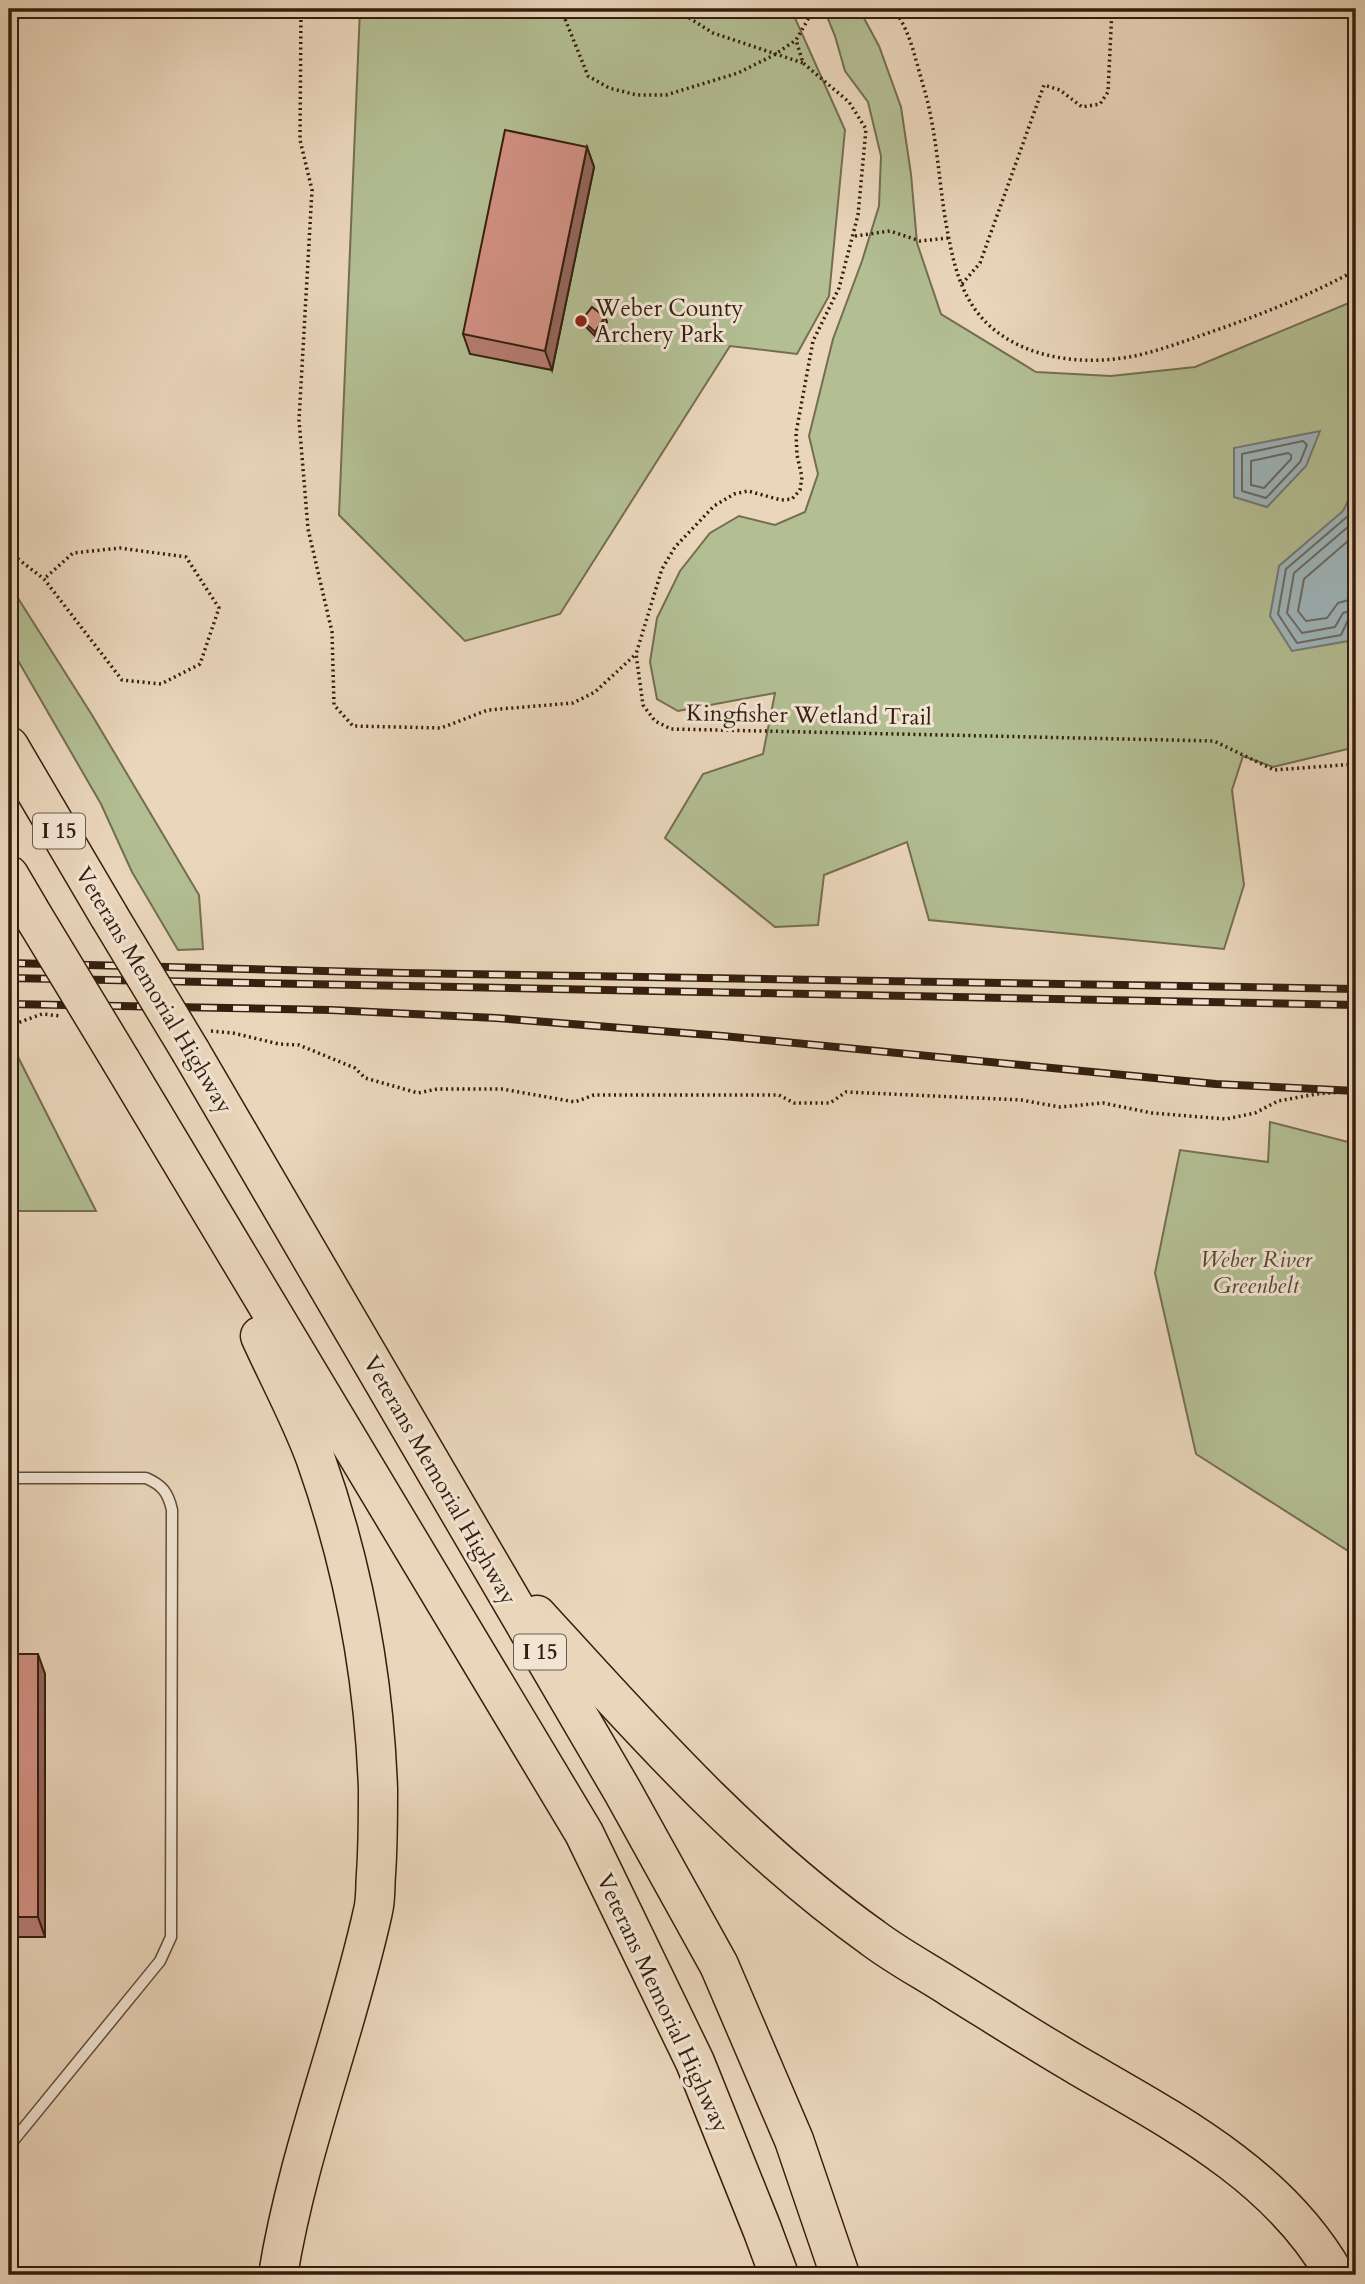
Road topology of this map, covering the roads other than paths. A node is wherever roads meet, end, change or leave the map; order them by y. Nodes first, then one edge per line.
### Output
1 (9, 746) edge
2 (9, 875) edge
3 (188, 1175) junction
4 (9, 1478) edge
5 (486, 1560) junction
6 (9, 2146) edge
7 (286, 2222) junction
8 (262, 2275) edge
9 (278, 2275) edge
10 (779, 2275) edge
11 (840, 2275) edge
12 (1335, 2275) edge

1 - 5 highway, Veterans Memorial Highway / I 15, bridge
2 - 3 highway, Veterans Memorial Highway / I 15, bridge
3 - 7 highway
3 - 10 highway, Veterans Memorial Highway / I 15
4 - 6 lane
5 - 11 highway, Veterans Memorial Highway / I 15
5 - 12 highway
7 - 8 highway
7 - 9 highway

